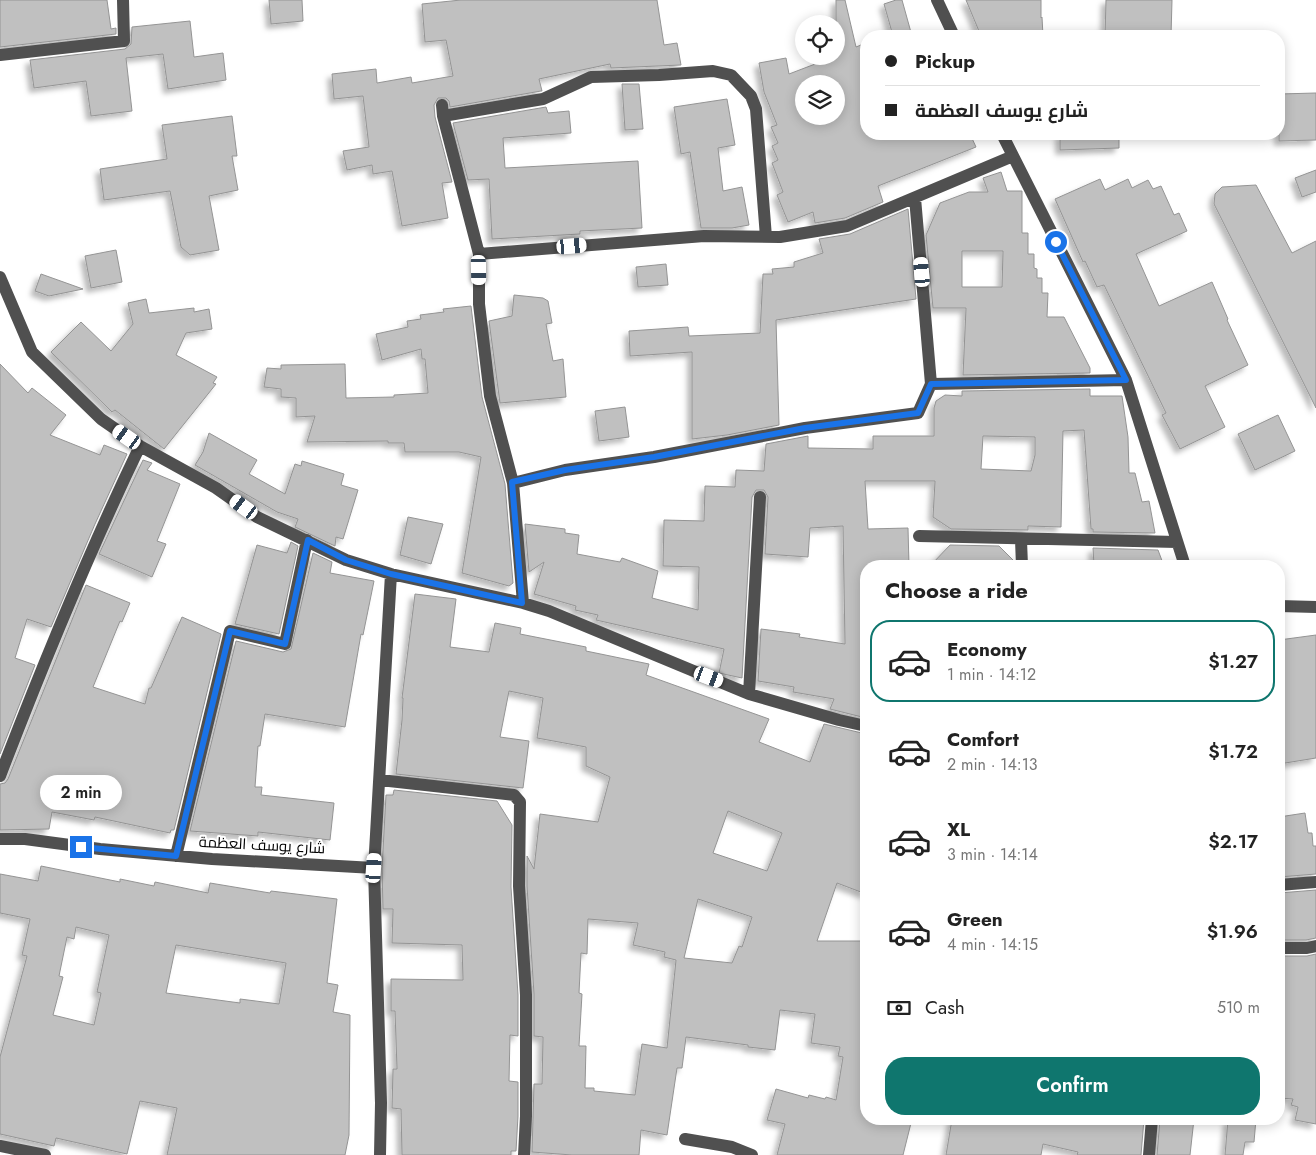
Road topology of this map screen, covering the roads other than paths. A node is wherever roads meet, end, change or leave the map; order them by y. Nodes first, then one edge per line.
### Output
1 (123, 0) edge
2 (937, 0) edge
3 (951, 30) edge
4 (0, 55) edge
5 (1005, 140) edge
6 (1013, 156) junction
7 (915, 198) junction
8 (766, 237) junction
9 (479, 254) junction
10 (0, 277) edge
11 (1126, 380) junction
12 (931, 384) junction
13 (140, 446) junction
14 (512, 482) junction
15 (760, 497) dead end
16 (919, 536) dead end
17 (308, 540) junction
18 (1021, 540) junction
19 (1177, 542) junction
20 (1022, 560) edge
21 (1183, 560) edge
22 (391, 574) junction
23 (522, 603) junction
24 (1285, 606) edge
25 (1316, 606) edge
26 (750, 694) junction
27 (860, 725) edge
28 (0, 776) edge
29 (380, 780) junction
30 (0, 839) edge
31 (176, 856) junction
32 (374, 868) junction
33 (1316, 882) edge
34 (1285, 885) edge
35 (1316, 946) edge
36 (1285, 948) edge
37 (1151, 1125) edge
38 (685, 1138) dead end
39 (0, 1146) edge
40 (45, 1155) edge
41 (380, 1155) edge
42 (524, 1155) edge
43 (752, 1155) edge
44 (1148, 1155) edge

1 - 4 street
2 - 3 street
5 - 6 street
6 - 7 street
6 - 11 street
7 - 8 street
7 - 12 street
8 - 9 street
8 - 9 street
9 - 14 street
10 - 13 street
11 - 12 street
11 - 19 street
12 - 14 street
13 - 17 street
13 - 28 street
14 - 23 street
15 - 26 street
16 - 18 street
17 - 22 street
17 - 31 street
18 - 19 street
18 - 20 street
19 - 21 street
22 - 23 street
22 - 29 street
23 - 26 street
24 - 25 street
26 - 27 street
29 - 32 street
29 - 42 street
30 - 31 street, شارع يوسف العظمة
31 - 32 street, شارع يوسف العظمة
32 - 41 street
33 - 34 street
35 - 36 street
37 - 44 street
38 - 43 street
39 - 40 street

